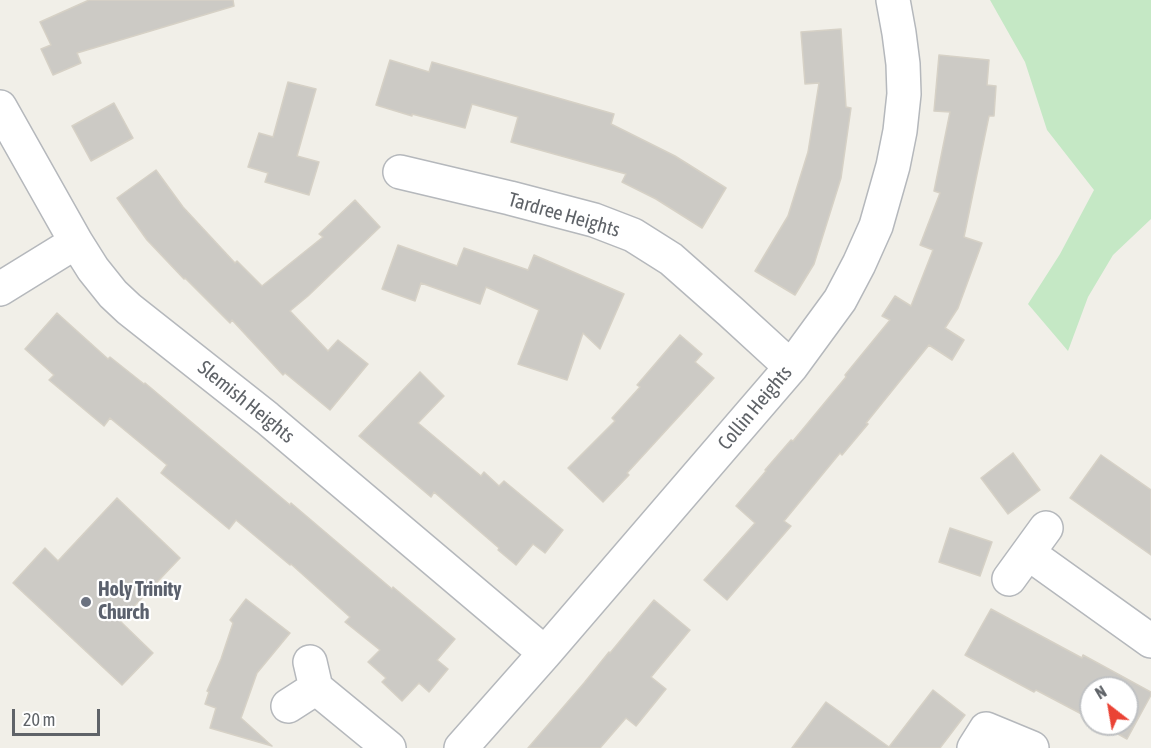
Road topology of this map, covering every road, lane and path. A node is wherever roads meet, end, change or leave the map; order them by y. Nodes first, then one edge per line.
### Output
1 (893, 0) edge
2 (0, 107) edge
3 (400, 172) dead end
4 (76, 242) junction
5 (0, 290) edge
6 (791, 367) junction
7 (1009, 579) dead end
8 (1151, 641) edge
9 (545, 652) junction
10 (288, 706) dead end
11 (389, 748) edge
12 (460, 748) edge
13 (974, 748) edge
14 (1032, 748) edge

1 - 6 street, Collin Heights
2 - 4 street, Slemish Heights
3 - 6 street, Tardree Heights
4 - 5 street
4 - 9 street, Slemish Heights
6 - 9 street, Collin Heights
7 - 8 street
9 - 12 street, Collin Heights
10 - 11 street
13 - 14 street

